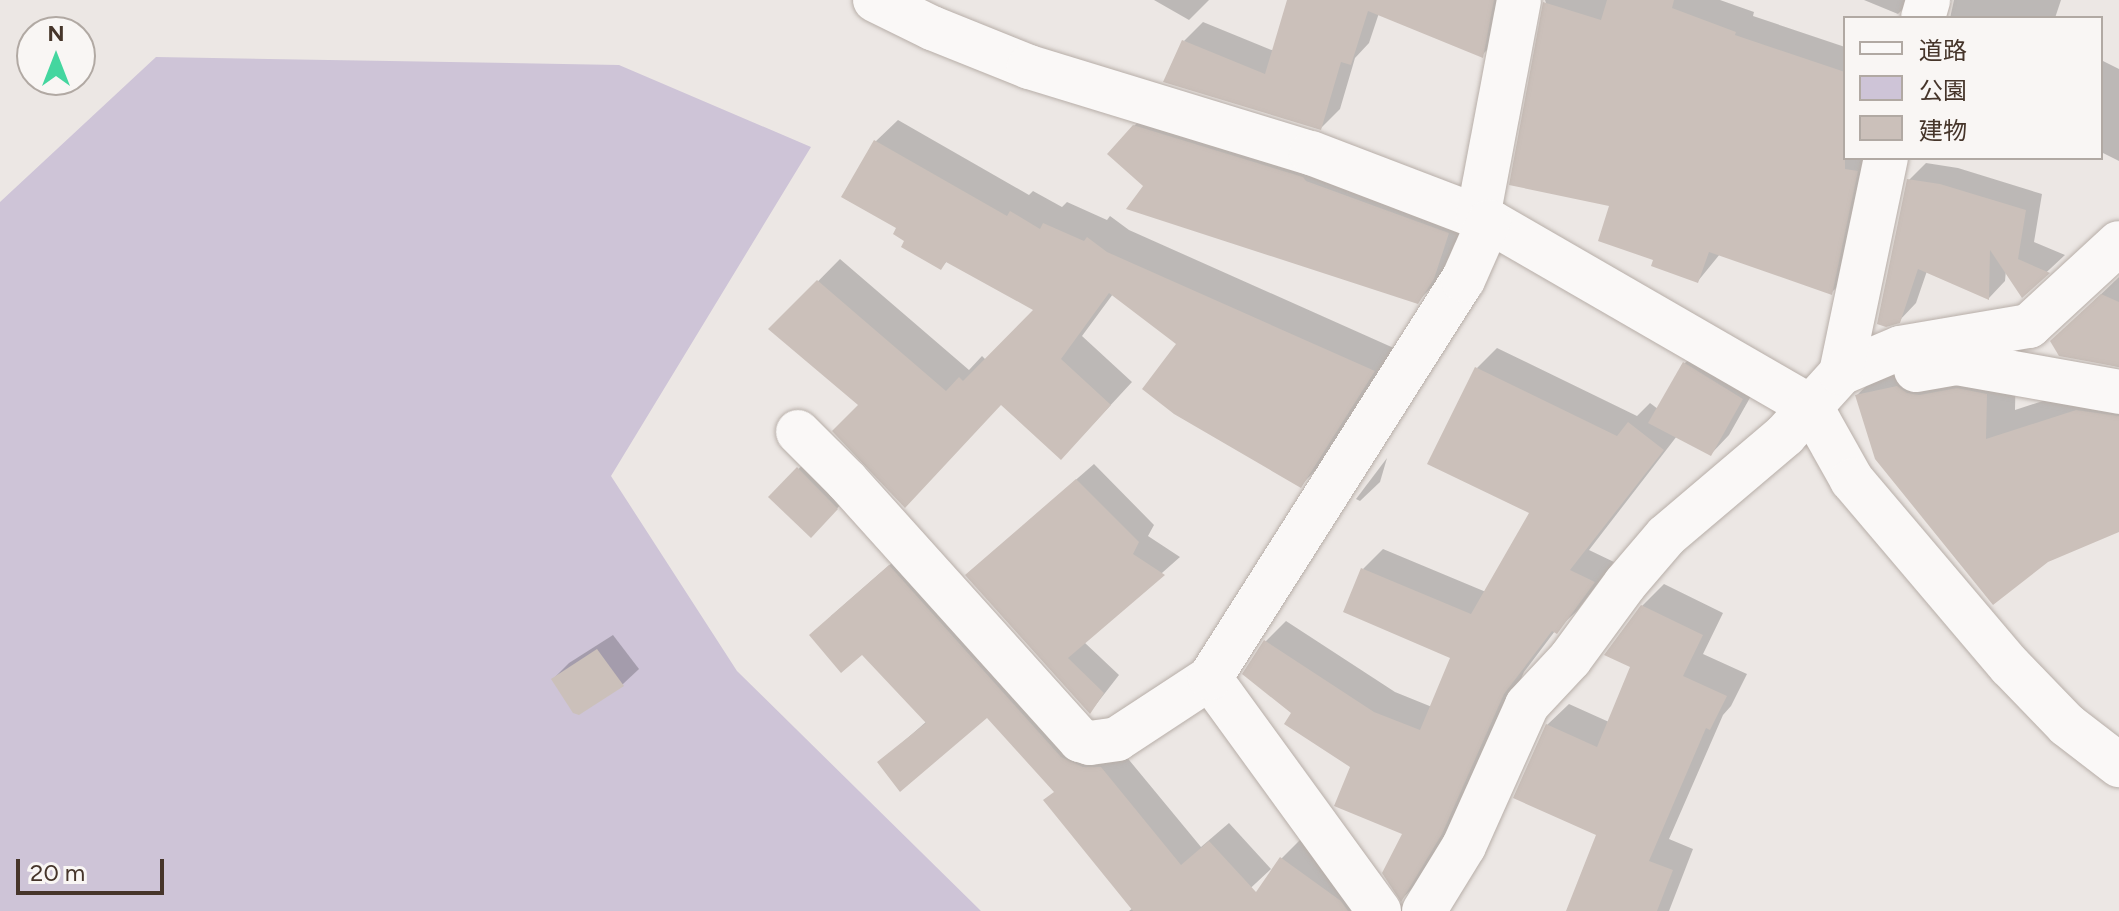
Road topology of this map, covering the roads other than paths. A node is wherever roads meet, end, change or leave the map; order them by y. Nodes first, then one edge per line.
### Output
1 (875, 0) edge
2 (1519, 0) edge
3 (1886, 160) edge
4 (1484, 219) junction
5 (2119, 243) edge
6 (1841, 373) junction
7 (2119, 392) edge
8 (1811, 407) junction
9 (798, 432) dead end
10 (1210, 678) junction
11 (2119, 765) edge
12 (1379, 911) edge
13 (1424, 911) edge

1 - 4 street
2 - 4 street
3 - 6 street
4 - 8 street
4 - 10 street
5 - 6 street
6 - 7 street
6 - 8 street
8 - 11 street
8 - 13 street
9 - 10 street
10 - 12 street

